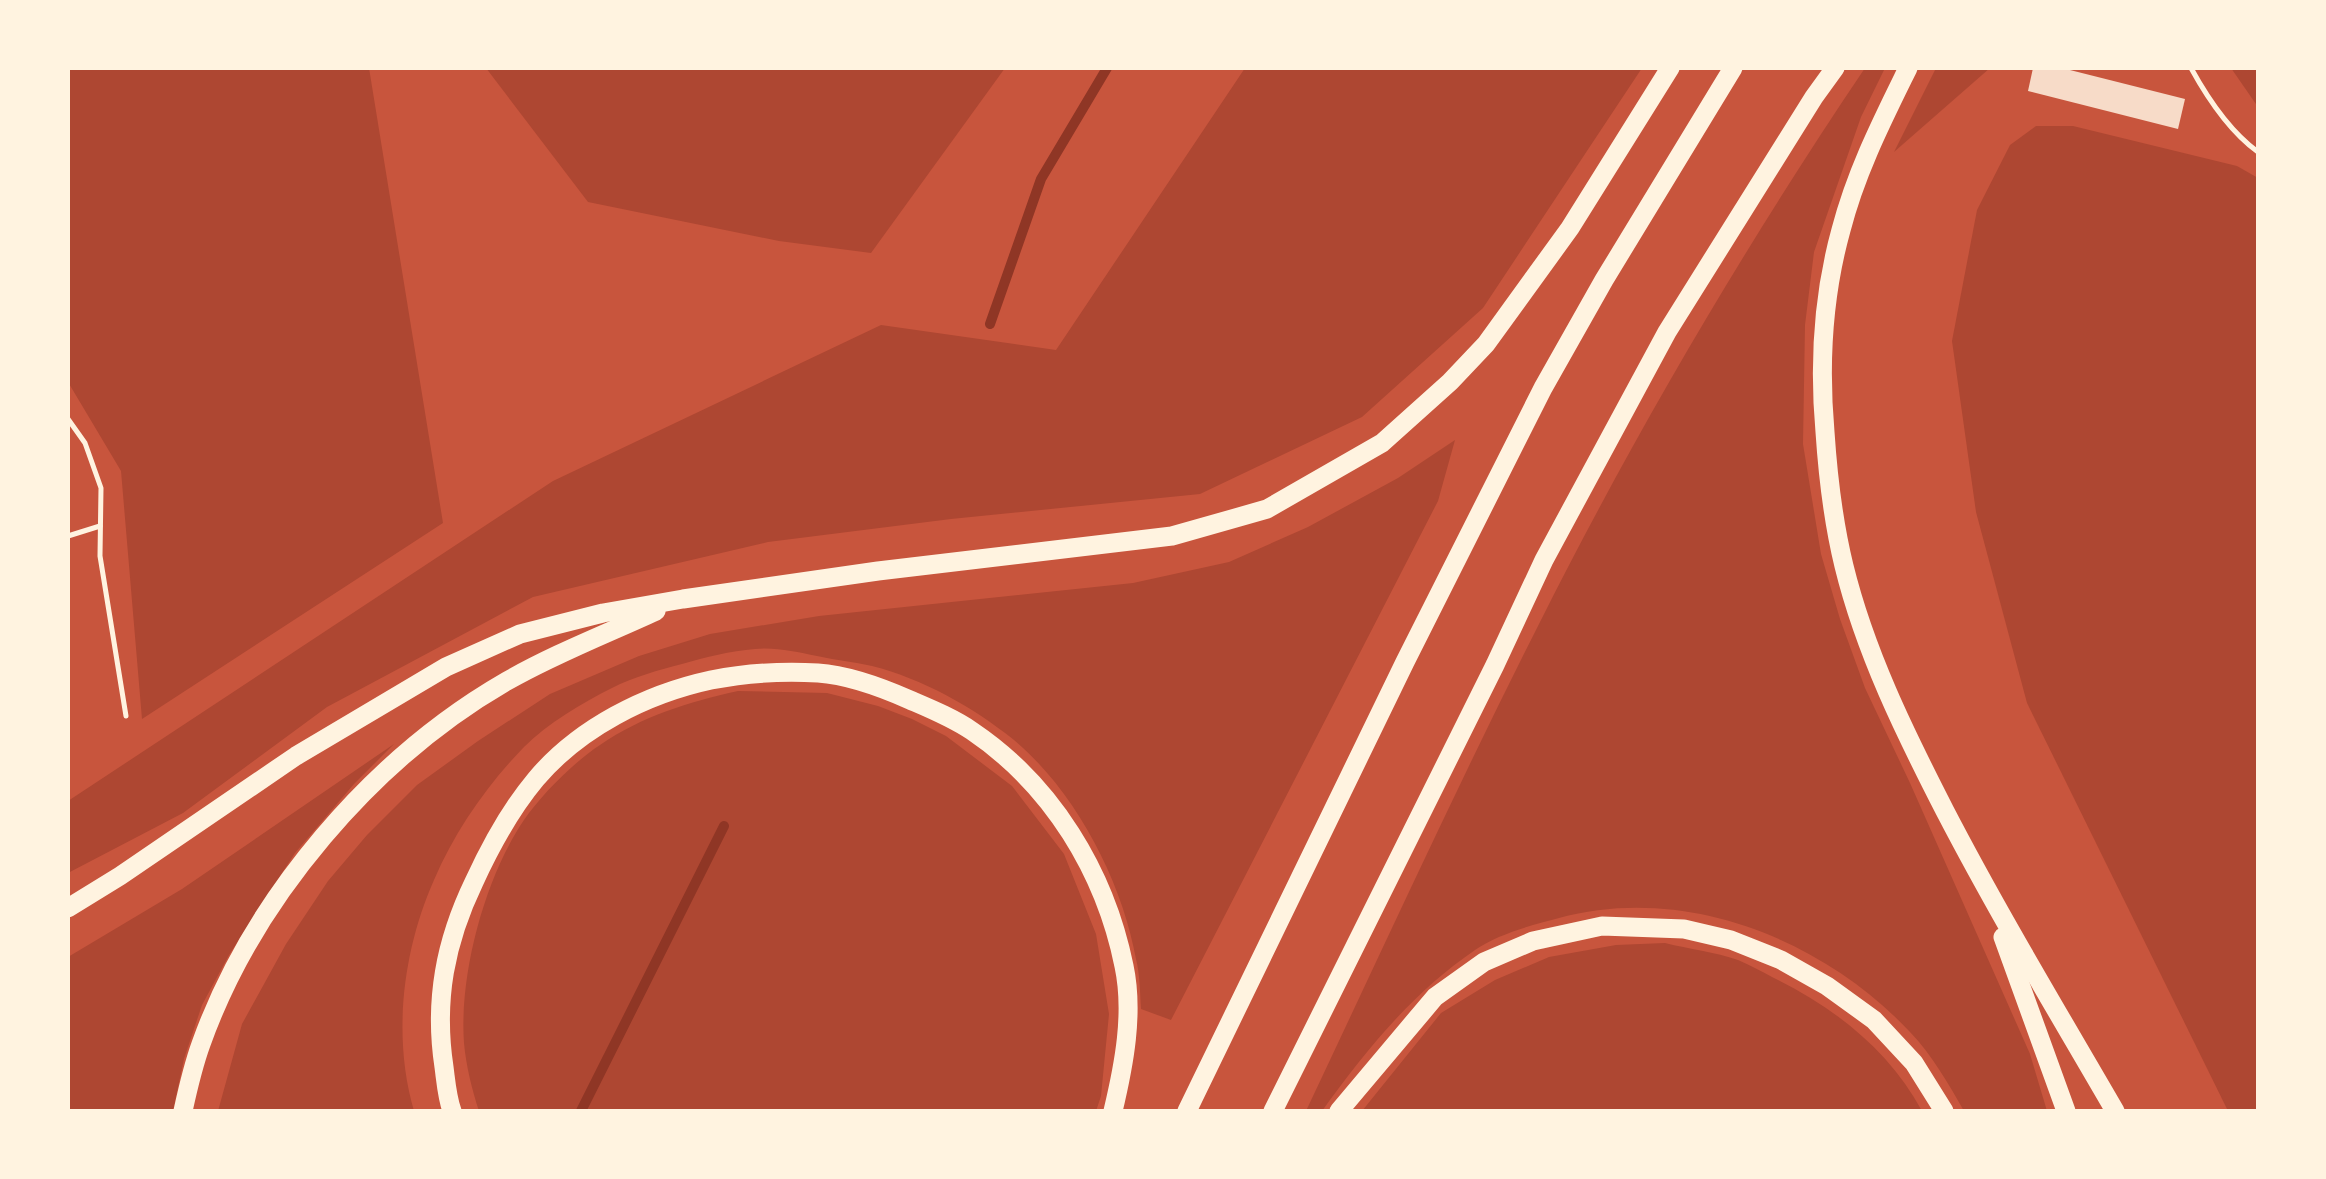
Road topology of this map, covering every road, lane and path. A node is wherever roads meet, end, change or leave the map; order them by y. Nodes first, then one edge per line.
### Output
1 (1670, 68) edge
2 (1733, 68) edge
3 (1835, 68) edge
4 (1908, 68) edge
5 (2191, 68) edge
6 (2258, 152) edge
7 (68, 419) edge
8 (100, 526) junction
9 (68, 536) edge
10 (683, 599) junction
11 (126, 716) dead end
12 (1984, 884) junction
13 (68, 908) edge
14 (183, 1111) edge
15 (452, 1111) edge
16 (1113, 1111) edge
17 (1187, 1111) edge
18 (1273, 1111) edge
19 (1339, 1111) edge
20 (1944, 1111) edge
21 (2066, 1111) edge
22 (2115, 1111) edge

1 - 10 highway
2 - 17 highway
3 - 18 highway
4 - 12 highway
5 - 6 lane
7 - 8 lane
8 - 9 lane
8 - 11 lane
10 - 13 highway
10 - 14 highway
12 - 21 highway
12 - 22 highway
15 - 16 highway
19 - 20 highway

